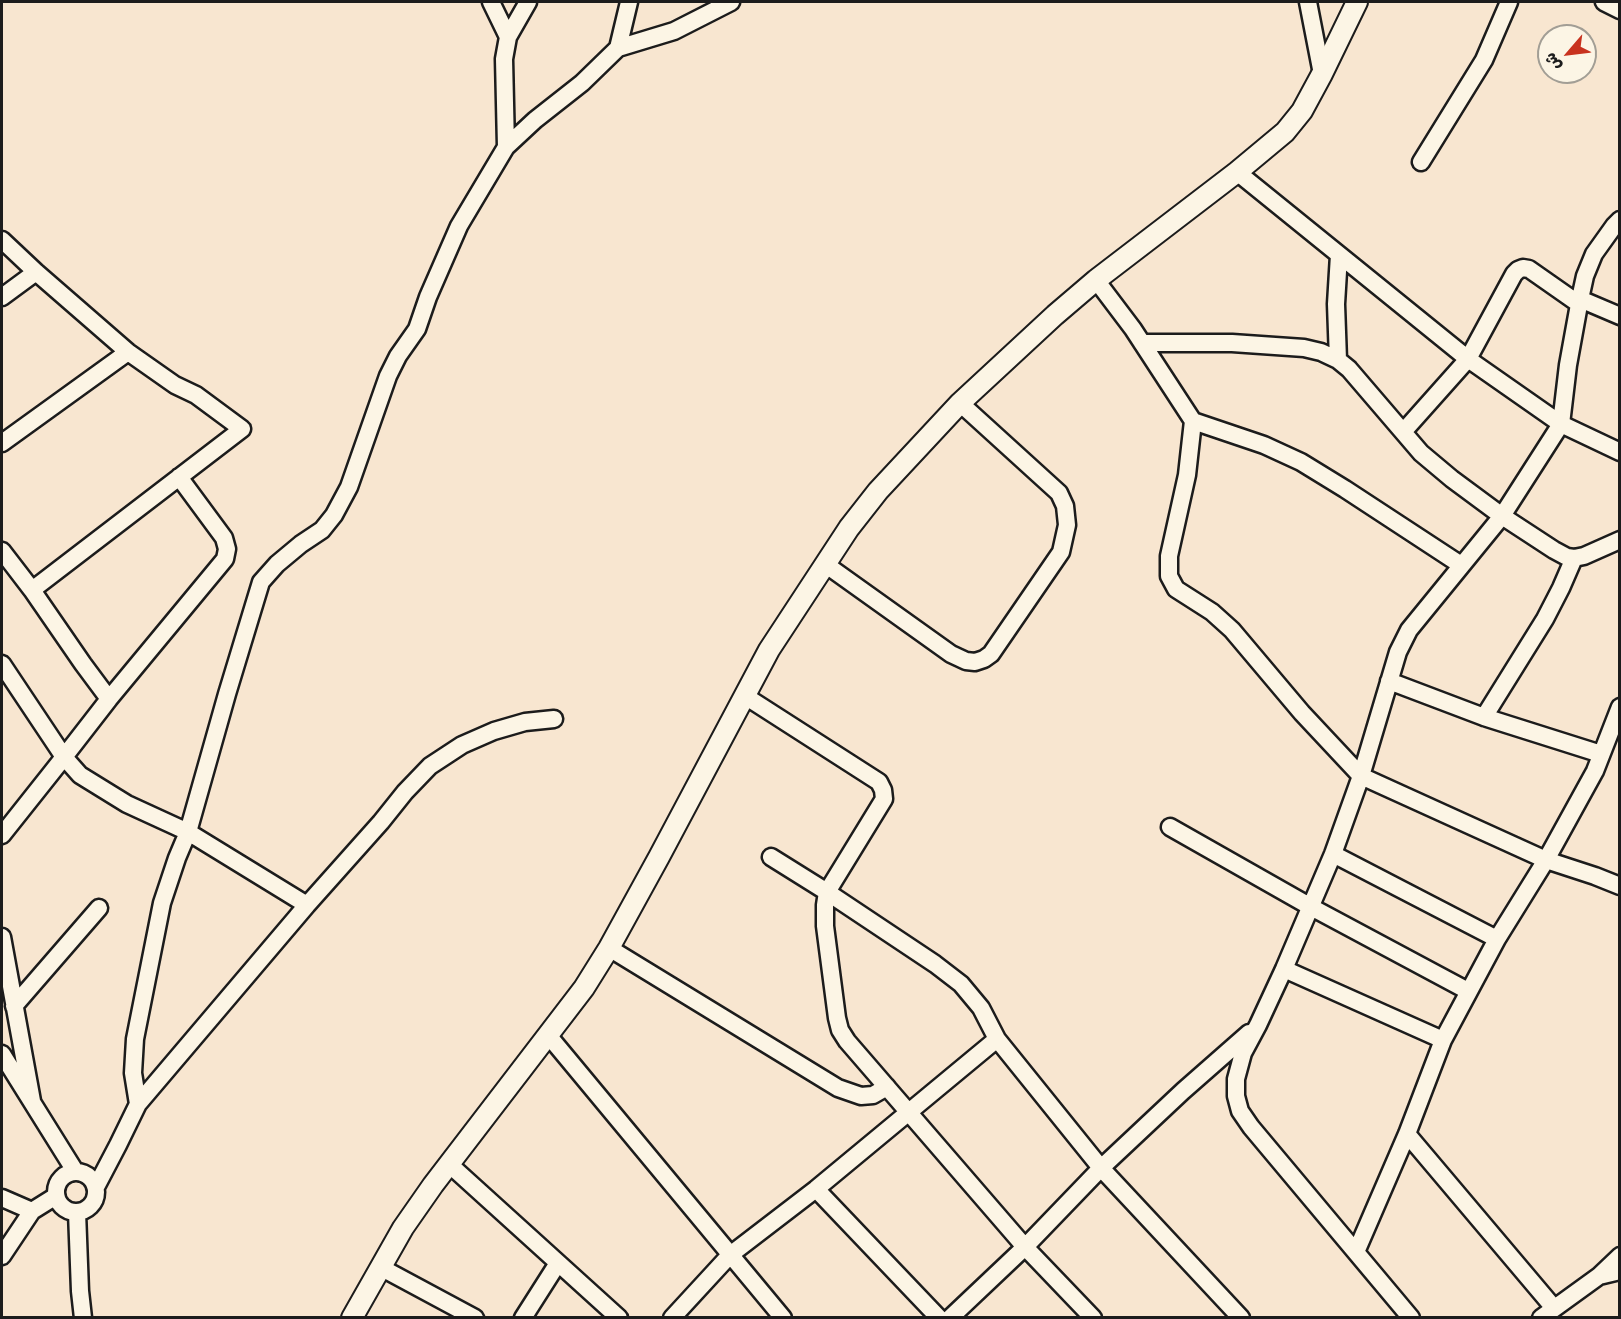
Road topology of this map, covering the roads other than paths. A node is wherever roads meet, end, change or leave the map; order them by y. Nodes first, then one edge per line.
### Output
1 (491, 2) edge
2 (528, 2) edge
3 (629, 2) edge
4 (731, 2) edge
5 (1308, 2) edge
6 (1357, 2) edge
7 (1509, 2) edge
8 (1604, 2) edge
9 (1620, 9) edge
10 (508, 37) junction
11 (618, 48) junction
12 (1322, 74) junction
13 (506, 147) junction
14 (1421, 162) dead end
15 (1237, 172) junction
16 (1620, 220) edge
17 (2, 240) edge
18 (1339, 255) junction
19 (36, 272) junction
20 (1096, 280) junction
21 (2, 297) edge
22 (1579, 301) junction
23 (1620, 316) edge
24 (1142, 343) junction
25 (128, 352) junction
26 (1468, 359) junction
27 (1338, 360) junction
28 (960, 403) junction
29 (1193, 422) junction
30 (1561, 424) junction
31 (1403, 432) junction
32 (2, 444) edge
33 (1620, 452) edge
34 (179, 477) junction
35 (1502, 516) junction
36 (1620, 540) edge
37 (2, 551) edge
38 (1575, 558) junction
39 (825, 564) junction
40 (1461, 565) junction
41 (32, 590) junction
42 (2, 664) edge
43 (1389, 681) junction
44 (745, 696) junction
45 (109, 699) junction
46 (1620, 706) edge
47 (1484, 717) junction
48 (554, 718) dead end
49 (1601, 754) junction
50 (64, 757) junction
51 (1361, 776) junction
52 (1170, 827) dead end
53 (188, 832) junction
54 (2, 835) edge
55 (1333, 854) junction
56 (771, 858) dead end
57 (1546, 860) junction
58 (1620, 886) edge
59 (827, 892) junction
60 (307, 905) junction
61 (1311, 907) junction
62 (99, 908) dead end
63 (2, 937) edge
64 (1497, 939) junction
65 (609, 948) junction
66 (1284, 969) junction
67 (1468, 991) junction
68 (14, 1006) junction
69 (1258, 1025) junction
70 (548, 1035) junction
71 (997, 1039) junction
72 (1443, 1040) junction
73 (2, 1054) edge
74 (886, 1087) junction
75 (32, 1101) junction
76 (138, 1104) junction
77 (908, 1113) junction
78 (1407, 1134) junction
79 (449, 1164) junction
80 (1101, 1168) junction
81 (75, 1171) junction
82 (96, 1187) junction
83 (816, 1189) junction
84 (56, 1196) junction
85 (2, 1198) edge
86 (32, 1212) junction
87 (77, 1212) junction
88 (1025, 1247) junction
89 (1356, 1252) junction
90 (730, 1255) junction
91 (2, 1256) edge
92 (1620, 1256) edge
93 (558, 1263) junction
94 (380, 1267) junction
95 (1620, 1270) edge
96 (1599, 1276) junction
97 (1548, 1313) edge
98 (83, 1317) edge
99 (352, 1317) edge
100 (475, 1317) edge
101 (523, 1317) edge
102 (620, 1317) edge
103 (672, 1317) edge
104 (783, 1317) edge
105 (939, 1317) edge
106 (950, 1317) edge
107 (1093, 1317) edge
108 (1241, 1317) edge
109 (1411, 1317) edge

1 - 10 street
2 - 10 street
3 - 11 street
4 - 11 street
5 - 12 street
6 - 12 street
7 - 14 street
8 - 9 street
10 - 13 street
11 - 13 street
12 - 15 street
13 - 53 street
15 - 18 street
15 - 20 street
16 - 22 street
17 - 19 street
18 - 26 street
18 - 27 street
19 - 21 street
19 - 25 street
20 - 24 street
20 - 28 street
22 - 23 street
22 - 26 street
22 - 30 street
24 - 27 street
24 - 29 street
25 - 32 street
25 - 34 street
26 - 30 street
26 - 31 street
27 - 31 street
28 - 39 street
28 - 39 street
29 - 40 street
29 - 51 street
30 - 33 street
30 - 35 street
31 - 35 street
34 - 41 street
34 - 45 street
35 - 38 street
35 - 40 street
36 - 38 street
37 - 41 street
38 - 47 street
39 - 44 street
40 - 43 street
41 - 45 street
42 - 50 street
43 - 47 street
43 - 51 street
44 - 59 street
44 - 65 street
45 - 50 street
46 - 49 street
47 - 49 street
48 - 60 street
49 - 57 street
50 - 53 street
50 - 54 street
51 - 55 street
51 - 57 street
52 - 61 street
53 - 60 street
53 - 76 street
55 - 61 street
55 - 64 street
56 - 59 street
57 - 58 street
57 - 64 street
59 - 71 street
59 - 74 street
60 - 76 street
61 - 66 street
61 - 67 street
62 - 68 street
63 - 68 street
64 - 67 street
65 - 70 street
65 - 74 street
66 - 69 street
66 - 72 street
67 - 72 street
68 - 75 street
69 - 80 street
69 - 89 street
70 - 79 street
70 - 90 street
71 - 77 street
71 - 80 street
72 - 78 street
73 - 75 street
74 - 77 street
75 - 81 street
76 - 82 street
77 - 83 street
77 - 88 street
78 - 89 street
78 - 97 street
79 - 93 street
79 - 94 street
80 - 88 street
80 - 108 street
81 - 82 street
81 - 84 street
82 - 87 street
83 - 90 street
83 - 105 street
84 - 86 street
84 - 87 street
85 - 86 street
86 - 91 street
87 - 98 street
88 - 106 street
88 - 107 street
89 - 109 street
90 - 103 street
90 - 104 street
92 - 96 street
93 - 101 street
93 - 102 street
94 - 99 street
94 - 100 street
95 - 96 street
96 - 97 street

